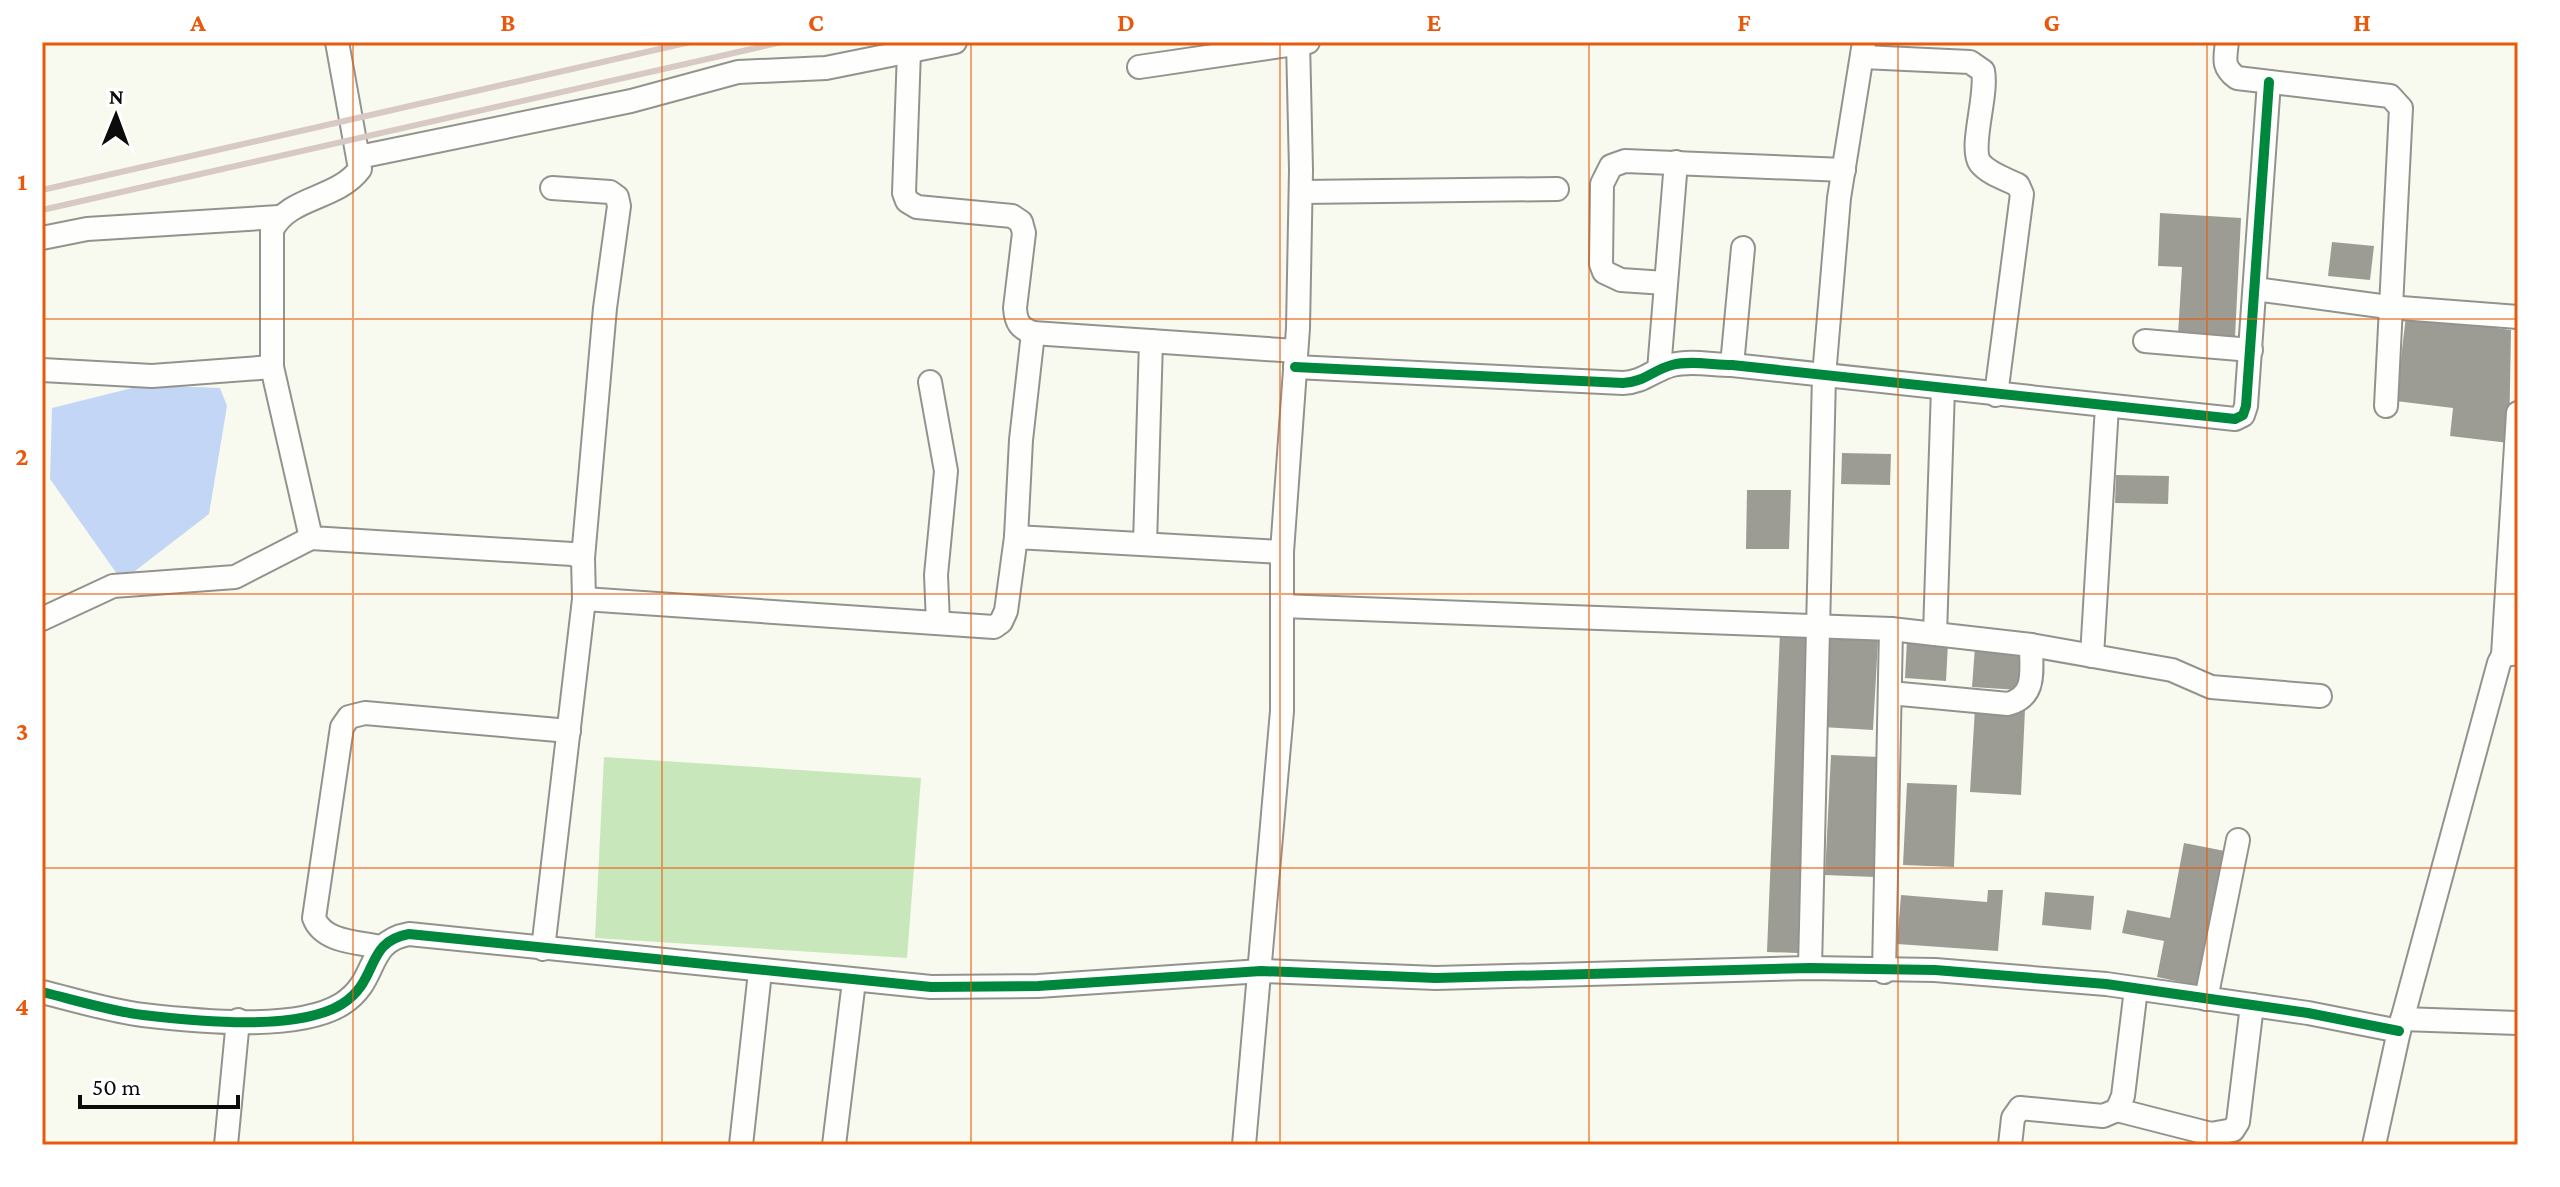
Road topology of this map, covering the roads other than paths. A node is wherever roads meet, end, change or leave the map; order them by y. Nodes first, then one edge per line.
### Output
1 (337, 42) edge
2 (955, 42) edge
3 (2227, 42) edge
4 (1301, 43) edge
5 (1864, 50) edge
6 (909, 51) junction
7 (1139, 67) dead end
8 (2269, 82) junction
9 (359, 157) junction
10 (1676, 162) junction
11 (1844, 170) junction
12 (552, 188) dead end
13 (1557, 189) dead end
14 (1301, 192) junction
15 (279, 217) junction
16 (42, 238) edge
17 (1743, 248) dead end
18 (1665, 283) junction
19 (2255, 289) junction
20 (2388, 307) junction
21 (2518, 317) edge
22 (1033, 333) junction
23 (1151, 341) junction
24 (2145, 341) dead end
25 (2251, 350) junction
26 (1295, 359) junction
27 (1732, 365) junction
28 (272, 367) junction
29 (42, 370) edge
30 (1659, 370) junction
31 (1824, 376) junction
32 (930, 382) dead end
33 (1943, 388) junction
34 (1996, 395) junction
35 (2107, 406) junction
36 (2386, 406) dead end
37 (2518, 413) edge
38 (1016, 537) junction
39 (311, 538) junction
40 (1145, 544) junction
41 (1282, 552) junction
42 (583, 558) junction
43 (584, 599) junction
44 (1282, 606) junction
45 (42, 619) edge
46 (938, 623) junction
47 (1820, 626) junction
48 (1891, 629) junction
49 (1935, 634) junction
50 (2031, 645) junction
51 (2510, 654) edge
52 (2092, 656) junction
53 (1890, 693) junction
54 (2320, 696) dead end
55 (569, 731) junction
56 (2238, 840) dead end
57 (380, 947) junction
58 (543, 949) junction
59 (1810, 968) junction
60 (1261, 971) junction
61 (760, 972) junction
62 (1884, 972) junction
63 (854, 981) junction
64 (2136, 989) junction
65 (42, 992) edge
66 (2206, 999) junction
67 (2252, 1005) junction
68 (238, 1020) junction
69 (2518, 1023) edge
70 (2401, 1025) junction
71 (2117, 1110) junction
72 (2228, 1140) edge
73 (226, 1145) edge
74 (741, 1145) edge
75 (834, 1145) edge
76 (1244, 1145) edge
77 (2010, 1145) edge
78 (2374, 1145) edge

1 - 9 street
2 - 6 street
3 - 8 street
4 - 7 street
4 - 14 street
5 - 11 street
5 - 34 street
6 - 9 street
6 - 22 street
8 - 19 street
8 - 20 street
9 - 15 street
10 - 11 street
10 - 18 street
10 - 18 street
11 - 31 street
12 - 42 street
13 - 14 street
14 - 26 street
15 - 16 street
15 - 28 street
17 - 27 street
18 - 30 street
19 - 20 street
19 - 25 street
20 - 21 street
20 - 36 street
22 - 23 street
22 - 38 street
23 - 26 street
23 - 40 street
24 - 25 street
25 - 35 street
26 - 30 street
26 - 41 street
27 - 30 street
27 - 31 street
28 - 29 street
28 - 39 street
31 - 33 street
31 - 47 street
32 - 46 street
33 - 34 street
33 - 49 street
34 - 35 street
35 - 52 street
37 - 51 street
38 - 40 street
38 - 46 street
39 - 42 street
39 - 45 street
40 - 41 street
41 - 44 street
42 - 43 street
43 - 46 street
43 - 55 street
44 - 47 street
44 - 60 street
47 - 48 street
47 - 59 street
48 - 49 street
48 - 53 street
49 - 50 street
50 - 52 street
50 - 53 street
51 - 70 street
52 - 54 street
53 - 62 street
55 - 57 street
55 - 58 street
56 - 66 street
57 - 58 street
57 - 68 street
58 - 61 street
59 - 60 street
59 - 62 street
60 - 63 street
60 - 76 street
61 - 63 street
61 - 74 street
62 - 64 street
63 - 75 street
64 - 66 street
64 - 71 street
65 - 68 street
66 - 67 street
67 - 70 street
67 - 72 street
68 - 73 street
69 - 70 street
70 - 78 street
71 - 72 street
71 - 77 street

